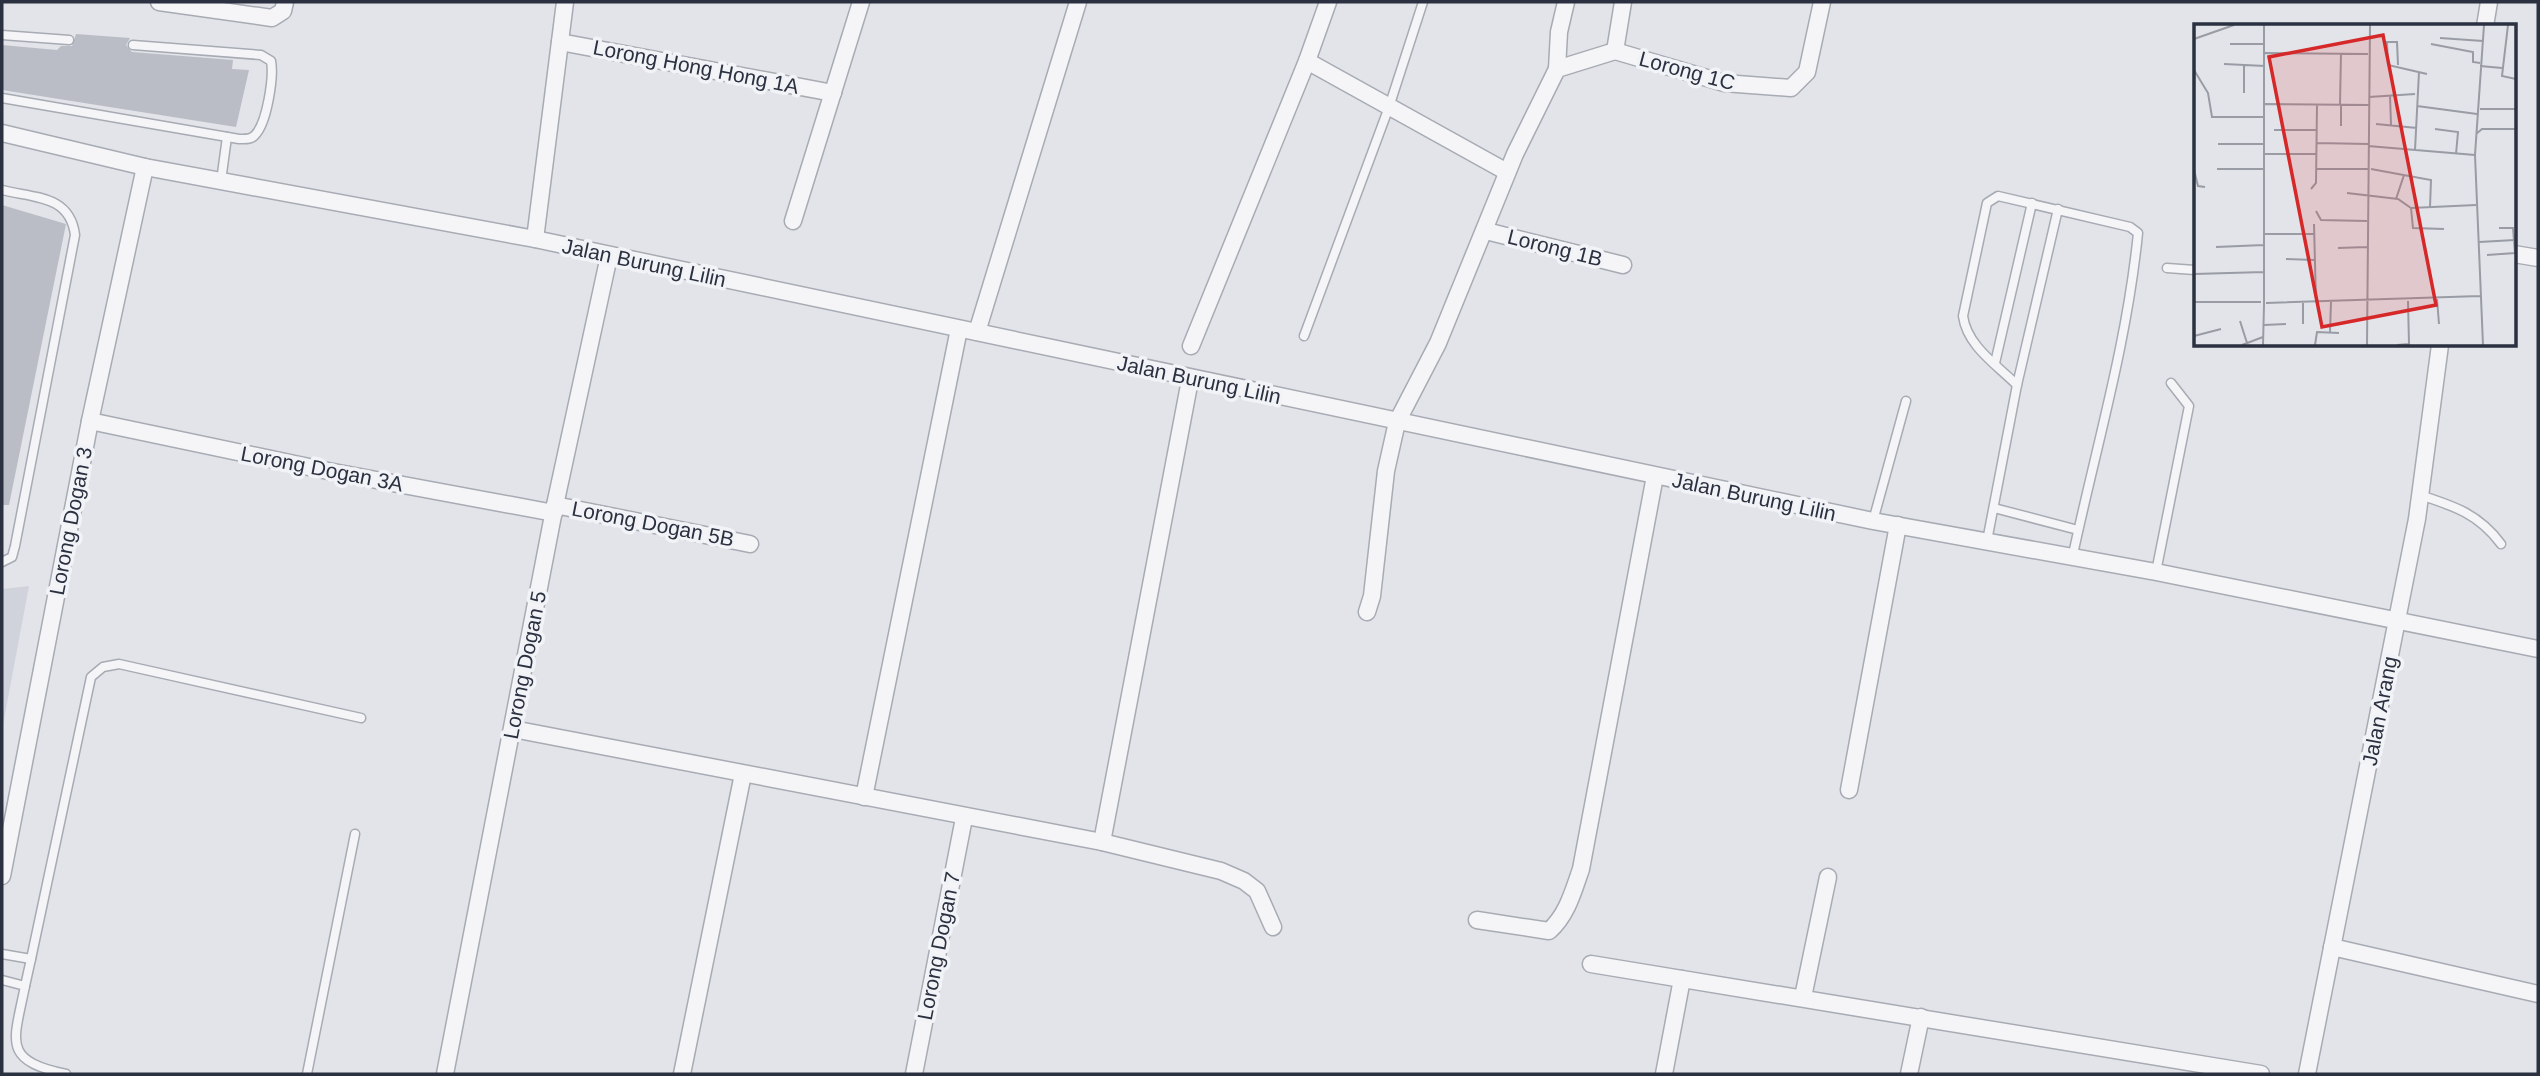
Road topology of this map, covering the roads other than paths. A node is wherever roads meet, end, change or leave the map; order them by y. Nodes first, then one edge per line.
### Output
1 (159, 2) edge
2 (285, 2) edge
3 (565, 2) edge
4 (861, 2) edge
5 (1078, 2) edge
6 (1328, 2) edge
7 (1423, 2) edge
8 (1566, 2) edge
9 (1623, 2) edge
10 (1822, 2) edge
11 (2489, 2) edge
12 (2485, 24) edge
13 (2, 35) edge
14 (69, 40) dead end
15 (559, 42) junction
16 (133, 45) dead end
17 (1615, 51) junction
18 (1307, 61) junction
19 (1557, 69) junction
20 (833, 93) junction
21 (2, 98) edge
22 (1389, 107) junction
23 (2, 133) edge
24 (227, 137) junction
25 (145, 167) junction
26 (1507, 172) junction
27 (221, 181) junction
28 (2, 190) edge
29 (2032, 204) junction
30 (2057, 209) junction
31 (793, 221) dead end
32 (1486, 231) junction
33 (535, 239) junction
34 (2516, 254) edge
35 (609, 256) junction
36 (2538, 258) edge
37 (1623, 265) dead end
38 (2167, 268) dead end
39 (2194, 270) edge
40 (959, 329) junction
41 (977, 332) junction
42 (1304, 335) dead end
43 (1191, 346) dead end
44 (2440, 346) edge
45 (1995, 363) junction
46 (1190, 380) junction
47 (2171, 383) dead end
48 (2017, 385) junction
49 (1906, 401) dead end
50 (90, 421) junction
51 (1397, 422) junction
52 (1655, 476) junction
53 (2420, 495) junction
54 (1994, 508) junction
55 (555, 509) junction
56 (1873, 521) junction
57 (1898, 525) junction
58 (2078, 530) junction
59 (1987, 541) junction
60 (750, 544) dead end
61 (2501, 544) dead end
62 (2072, 559) junction
63 (2, 562) edge
64 (2156, 572) junction
65 (1367, 612) dead end
66 (2398, 620) junction
67 (2538, 649) edge
68 (361, 718) dead end
69 (513, 729) junction
70 (743, 774) junction
71 (1849, 790) dead end
72 (864, 797) junction
73 (964, 818) junction
74 (8, 819) edge
75 (355, 834) dead end
76 (1102, 842) junction
77 (2, 872) edge
78 (1828, 877) dead end
79 (1477, 920) dead end
80 (1273, 926) dead end
81 (2332, 947) junction
82 (2, 954) edge
83 (31, 959) junction
84 (1591, 964) dead end
85 (1682, 979) junction
86 (2, 980) edge
87 (25, 986) junction
88 (2538, 994) edge
89 (1803, 997) junction
90 (1921, 1017) junction
91 (66, 1074) edge
92 (307, 1074) edge
93 (445, 1074) edge
94 (682, 1074) edge
95 (914, 1074) edge
96 (1664, 1074) edge
97 (1909, 1074) edge
98 (2261, 1074) edge
99 (2306, 1074) edge

1 - 2 street
3 - 15 street
4 - 20 street
5 - 41 street
6 - 18 street
7 - 22 lane
8 - 19 street
9 - 17 street
10 - 17 street, Lorong 1C
11 - 12 street
13 - 14 lane
15 - 20 street, Lorong Hong Hong 1A
15 - 33 street
16 - 24 lane
17 - 19 street
18 - 22 street
18 - 43 street
19 - 26 street
20 - 31 street
21 - 24 lane
22 - 26 street
22 - 42 lane
23 - 25 street, Jalan Burung Lilin
24 - 27 lane
25 - 27 street, Jalan Burung Lilin
25 - 50 street, Lorong Dogan 3
26 - 32 street
27 - 33 street, Jalan Burung Lilin
28 - 63 lane
29 - 30 lane
29 - 45 lane
29 - 45 lane
30 - 48 lane
30 - 58 lane
32 - 37 street, Lorong 1B
32 - 51 street
33 - 35 street, Jalan Burung Lilin
34 - 36 street
35 - 40 street, Jalan Burung Lilin
35 - 55 street, Lorong Dogan 5
38 - 39 lane
40 - 41 street, Jalan Burung Lilin
40 - 72 street
41 - 46 street, Jalan Burung Lilin
44 - 53 street, Jalan Arang
45 - 48 lane
46 - 51 street, Jalan Burung Lilin
46 - 76 street
47 - 64 lane
48 - 54 lane
49 - 56 lane
50 - 55 street, Lorong Dogan 3A
50 - 74 street, Lorong Dogan 3
51 - 52 street, Jalan Burung Lilin
51 - 65 street
52 - 56 street, Jalan Burung Lilin
52 - 79 street
53 - 61 lane
53 - 66 street, Jalan Arang
54 - 58 lane
54 - 59 lane
55 - 60 street, Lorong Dogan 5B
55 - 69 street, Lorong Dogan 5
56 - 57 street, Jalan Burung Lilin
57 - 59 street, Jalan Burung Lilin
57 - 71 street
58 - 62 lane
59 - 62 street, Jalan Burung Lilin
62 - 64 street, Jalan Burung Lilin
64 - 66 street, Jalan Burung Lilin
66 - 67 street, Jalan Burung Lilin
66 - 81 street, Jalan Arang
68 - 83 lane
69 - 70 street
69 - 93 street, Lorong Dogan 5
70 - 72 street
70 - 94 street
72 - 73 street
73 - 76 street
73 - 95 street, Lorong Dogan 7
74 - 77 street, Lorong Dogan 3
75 - 92 lane
76 - 80 street
78 - 89 street
81 - 88 street
81 - 99 street, Jalan Arang
82 - 83 lane
83 - 87 lane
84 - 85 street
85 - 89 street
85 - 96 street
86 - 87 lane
87 - 91 lane
89 - 90 street
90 - 97 street
90 - 98 street

